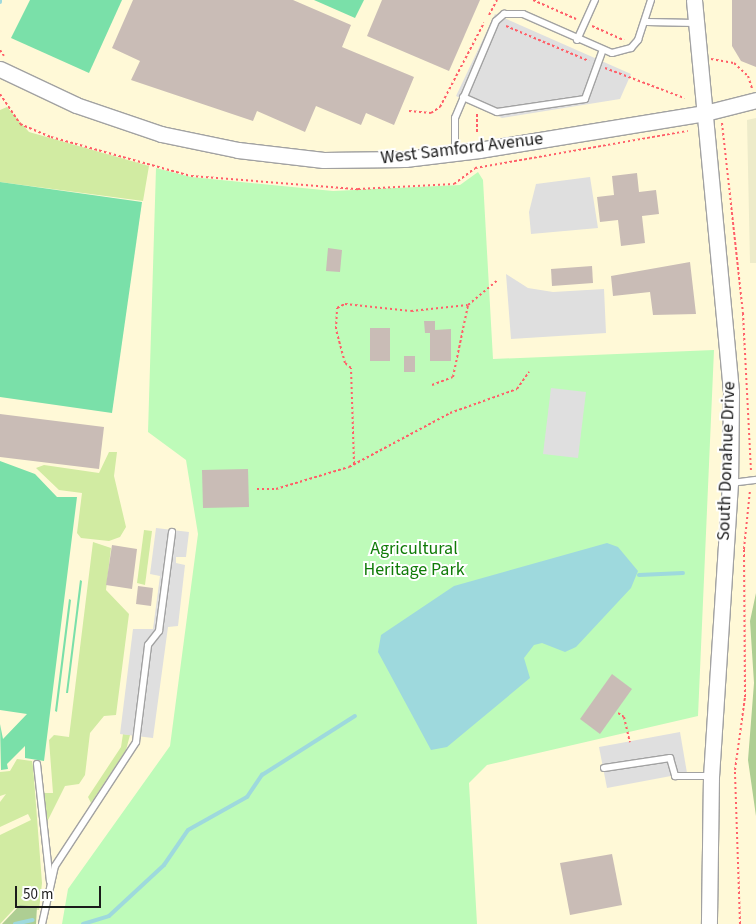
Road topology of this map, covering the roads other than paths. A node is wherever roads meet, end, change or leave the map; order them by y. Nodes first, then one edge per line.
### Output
1 (595, 0) edge
2 (651, 0) edge
3 (694, 0) edge
4 (647, 22) junction
5 (695, 22) junction
6 (577, 40) junction
7 (602, 52) junction
8 (0, 69) edge
9 (754, 94) edge
10 (463, 97) junction
11 (705, 112) junction
12 (455, 153) junction
13 (753, 482) edge
14 (730, 483) junction
15 (172, 532) dead end
16 (37, 764) dead end
17 (604, 768) dead end
18 (711, 776) junction
19 (50, 882) junction
20 (42, 924) edge
21 (709, 924) edge

1 - 6 lane
2 - 4 lane
3 - 5 street, South Donahue Drive
4 - 5 lane
4 - 7 lane
5 - 11 street, South Donahue Drive
6 - 7 lane
6 - 10 lane
7 - 10 lane
8 - 12 street, West Samford Avenue
9 - 11 street, West Samford Avenue
10 - 12 lane
11 - 12 street, West Samford Avenue
11 - 14 street, South Donahue Drive
13 - 14 lane
14 - 18 street, South Donahue Drive
15 - 19 lane
16 - 19 lane
17 - 18 lane
18 - 21 street, South Donahue Drive
19 - 20 lane

